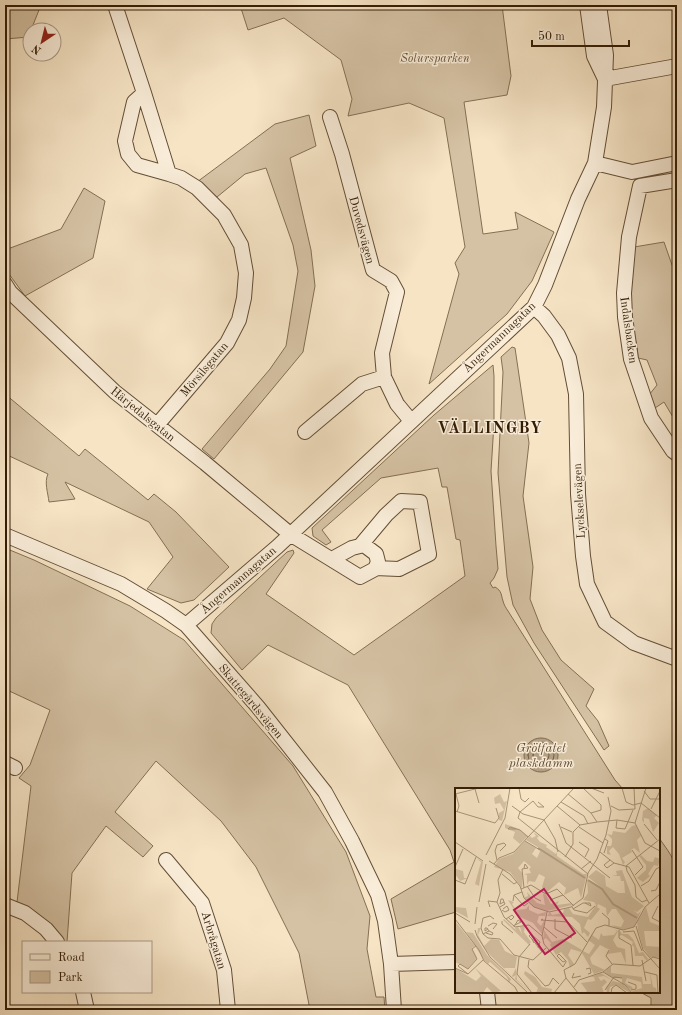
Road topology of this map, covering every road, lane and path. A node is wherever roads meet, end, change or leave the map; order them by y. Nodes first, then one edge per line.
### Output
1 (114, 5) edge
2 (587, 5) edge
3 (599, 5) edge
4 (677, 66) edge
5 (605, 79) junction
6 (144, 93) junction
7 (330, 117) dead end
8 (596, 163) junction
9 (677, 163) edge
10 (169, 174) junction
11 (677, 180) edge
12 (5, 284) edge
13 (534, 307) junction
14 (384, 377) junction
15 (411, 421) junction
16 (157, 425) junction
17 (304, 432) dead end
18 (677, 454) edge
19 (290, 534) junction
20 (5, 535) edge
21 (360, 546) junction
22 (332, 559) junction
23 (375, 568) junction
24 (186, 625) junction
25 (677, 659) edge
26 (166, 860) dead end
27 (5, 905) edge
28 (56, 941) edge
29 (455, 962) edge
30 (392, 964) junction
31 (83, 993) edge
32 (487, 993) edge
33 (88, 1010) edge
34 (228, 1010) edge
35 (394, 1010) edge
36 (489, 1010) edge

1 - 6 street
2 - 5 street, Ångermannagatan
3 - 5 street, Ångermannagatan
4 - 5 street
5 - 8 street, Ångermannagatan
6 - 10 street
6 - 10 street, Mörsilsgatan
7 - 14 street, Duvedsvägen
8 - 9 street
8 - 13 street, Ångermannagatan
10 - 16 street, Mörsilsgatan
11 - 18 street, Indalsbacken
12 - 16 street, Härjedalsgatan
13 - 15 street, Ångermannagatan
13 - 25 street, Lyckselevägen
14 - 15 street, Duvedsvägen
14 - 17 street
15 - 19 street, Ångermannagatan
16 - 19 street, Härjedalsgatan
19 - 22 street
19 - 24 street, Ångermannagatan
20 - 24 street, Skattegårdsvägen
21 - 22 street
21 - 23 street
21 - 23 street
22 - 23 street
24 - 30 street, Skattegårdsvägen
26 - 34 street, Arbrågatan
27 - 28 street
29 - 30 street
30 - 35 street, Skattegårdsvägen
31 - 33 street
32 - 36 street

